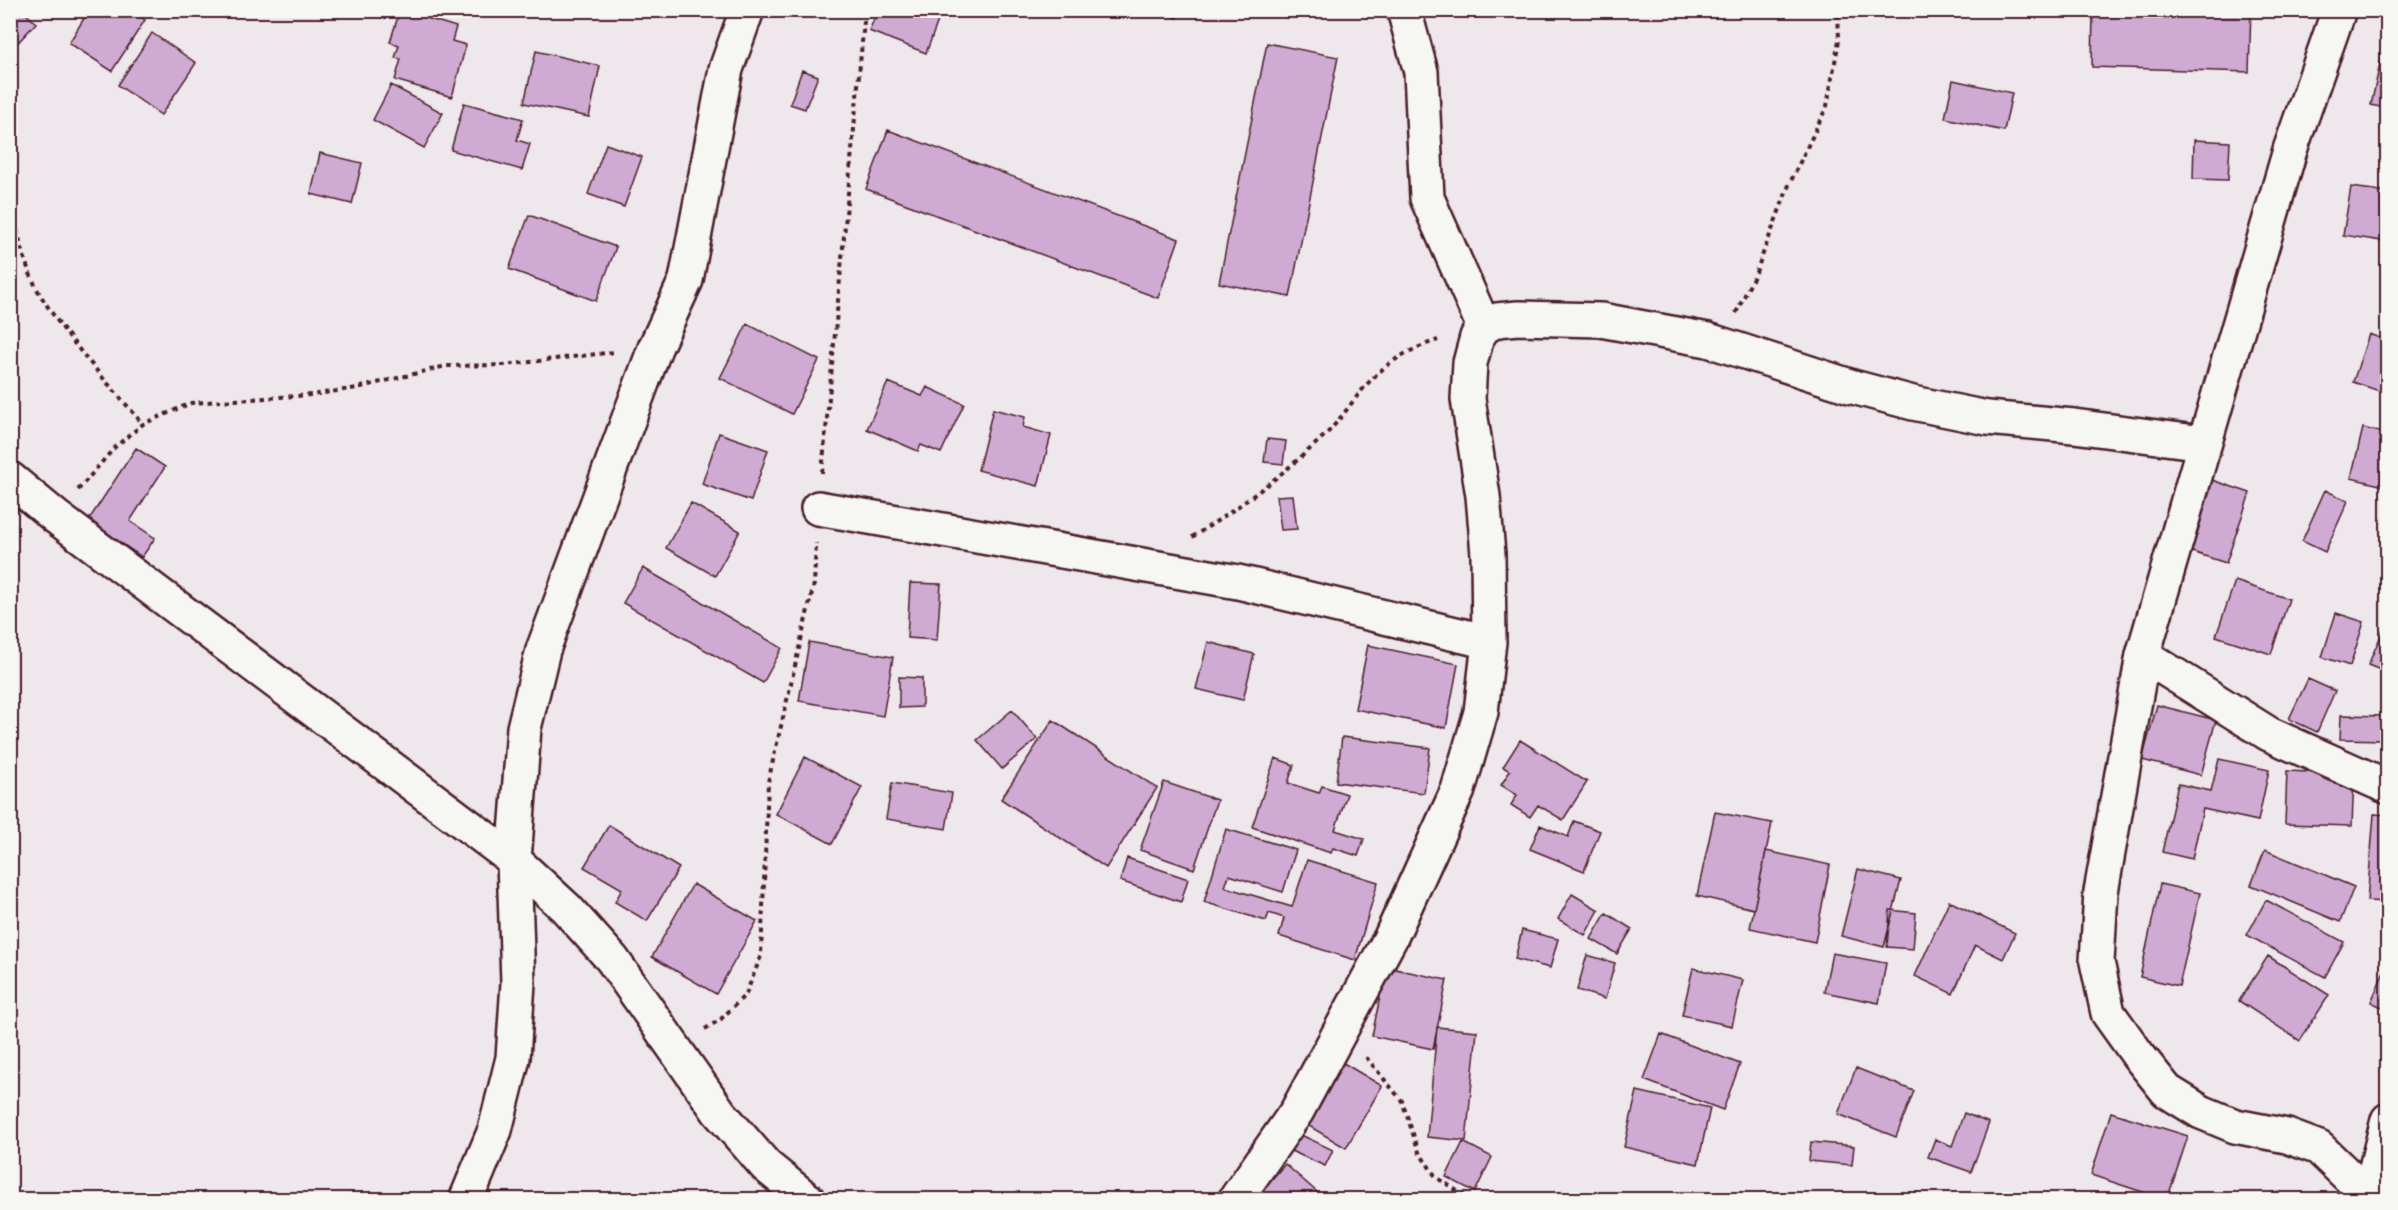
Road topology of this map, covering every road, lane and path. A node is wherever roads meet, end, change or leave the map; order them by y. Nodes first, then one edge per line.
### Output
1 (747, 10) edge
2 (865, 10) edge
3 (1404, 10) edge
4 (1838, 10) edge
5 (2339, 10) edge
6 (12, 77) edge
7 (1480, 332) junction
8 (1708, 340) junction
9 (655, 348) junction
10 (143, 424) junction
11 (2203, 444) junction
12 (10, 479) edge
13 (818, 508) junction
14 (56, 517) junction
15 (1145, 565) junction
16 (1489, 642) junction
17 (2143, 655) junction
18 (2388, 788) edge
19 (514, 860) junction
20 (1342, 1030) junction
21 (674, 1049) junction
22 (2388, 1120) edge
23 (2371, 1198) edge
24 (466, 1200) edge
25 (808, 1200) edge
26 (1235, 1200) edge
27 (1471, 1200) edge

1 - 9 street
2 - 13 path
3 - 7 street
4 - 8 path
5 - 11 street
6 - 10 path
7 - 8 street
7 - 15 path
7 - 16 street
8 - 11 street
9 - 10 path
9 - 19 street
10 - 14 path
11 - 17 street
12 - 14 street
13 - 15 street
13 - 21 path
14 - 19 street
15 - 16 street
16 - 20 street
17 - 18 street
17 - 23 street
19 - 21 street
19 - 24 street
20 - 26 street
20 - 27 path
21 - 25 street
22 - 23 street

